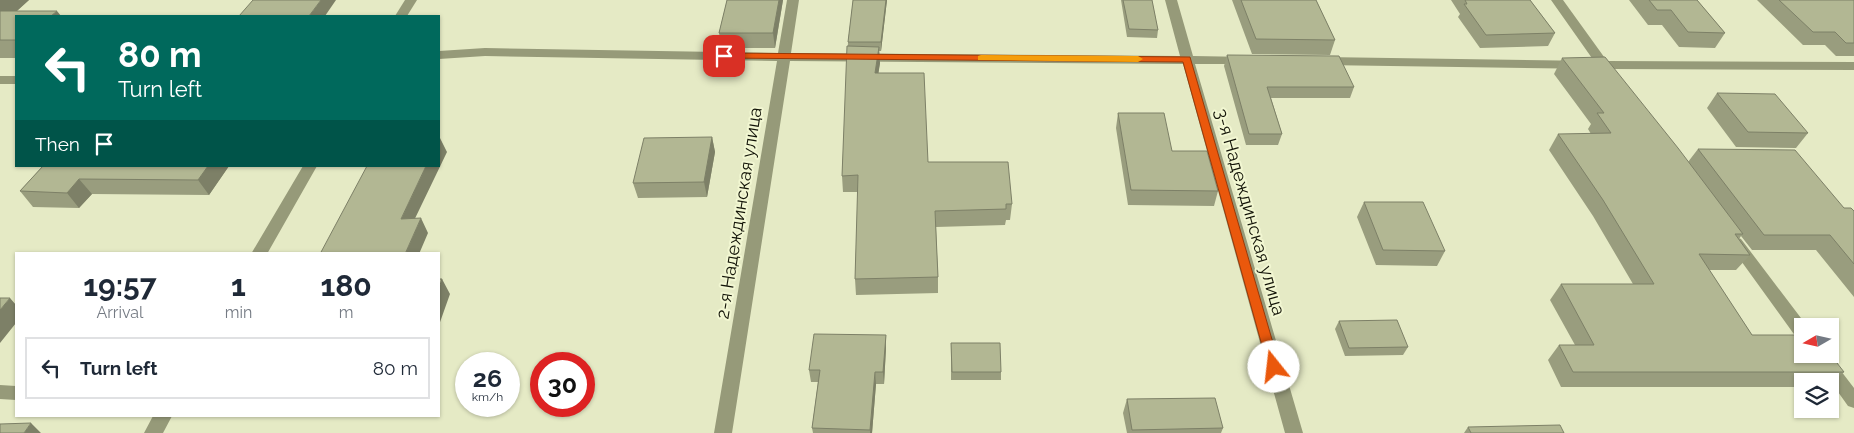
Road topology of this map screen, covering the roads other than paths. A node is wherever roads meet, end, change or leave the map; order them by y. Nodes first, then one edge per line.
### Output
1 (411, 0) edge
2 (793, 0) edge
3 (1171, 0) edge
4 (1557, 0) edge
5 (401, 15) edge
6 (440, 55) edge
7 (784, 57) junction
8 (1187, 59) junction
9 (1256, 60) edge
10 (1306, 61) edge
11 (1603, 66) junction
12 (1854, 66) edge
13 (0, 80) edge
14 (15, 80) edge
15 (1615, 81) edge
16 (309, 167) edge
17 (1726, 230) edge
18 (259, 252) edge
19 (1794, 321) edge
20 (1826, 363) edge
21 (0, 392) edge
22 (15, 393) edge
23 (1854, 401) edge
24 (162, 417) edge
25 (153, 433) edge
26 (723, 433) edge
27 (1294, 433) edge

1 - 5 street
2 - 7 street, 2-я Надеждинская улица
3 - 8 street, 3-я Надеждинская улица
4 - 11 street
6 - 7 street
7 - 8 street
7 - 26 street, 2-я Надеждинская улица
8 - 9 street
8 - 27 street, 3-я Надеждинская улица
10 - 11 street
11 - 12 street
11 - 15 street
13 - 14 street
16 - 18 street
17 - 19 street
20 - 23 street
21 - 22 street
24 - 25 street

